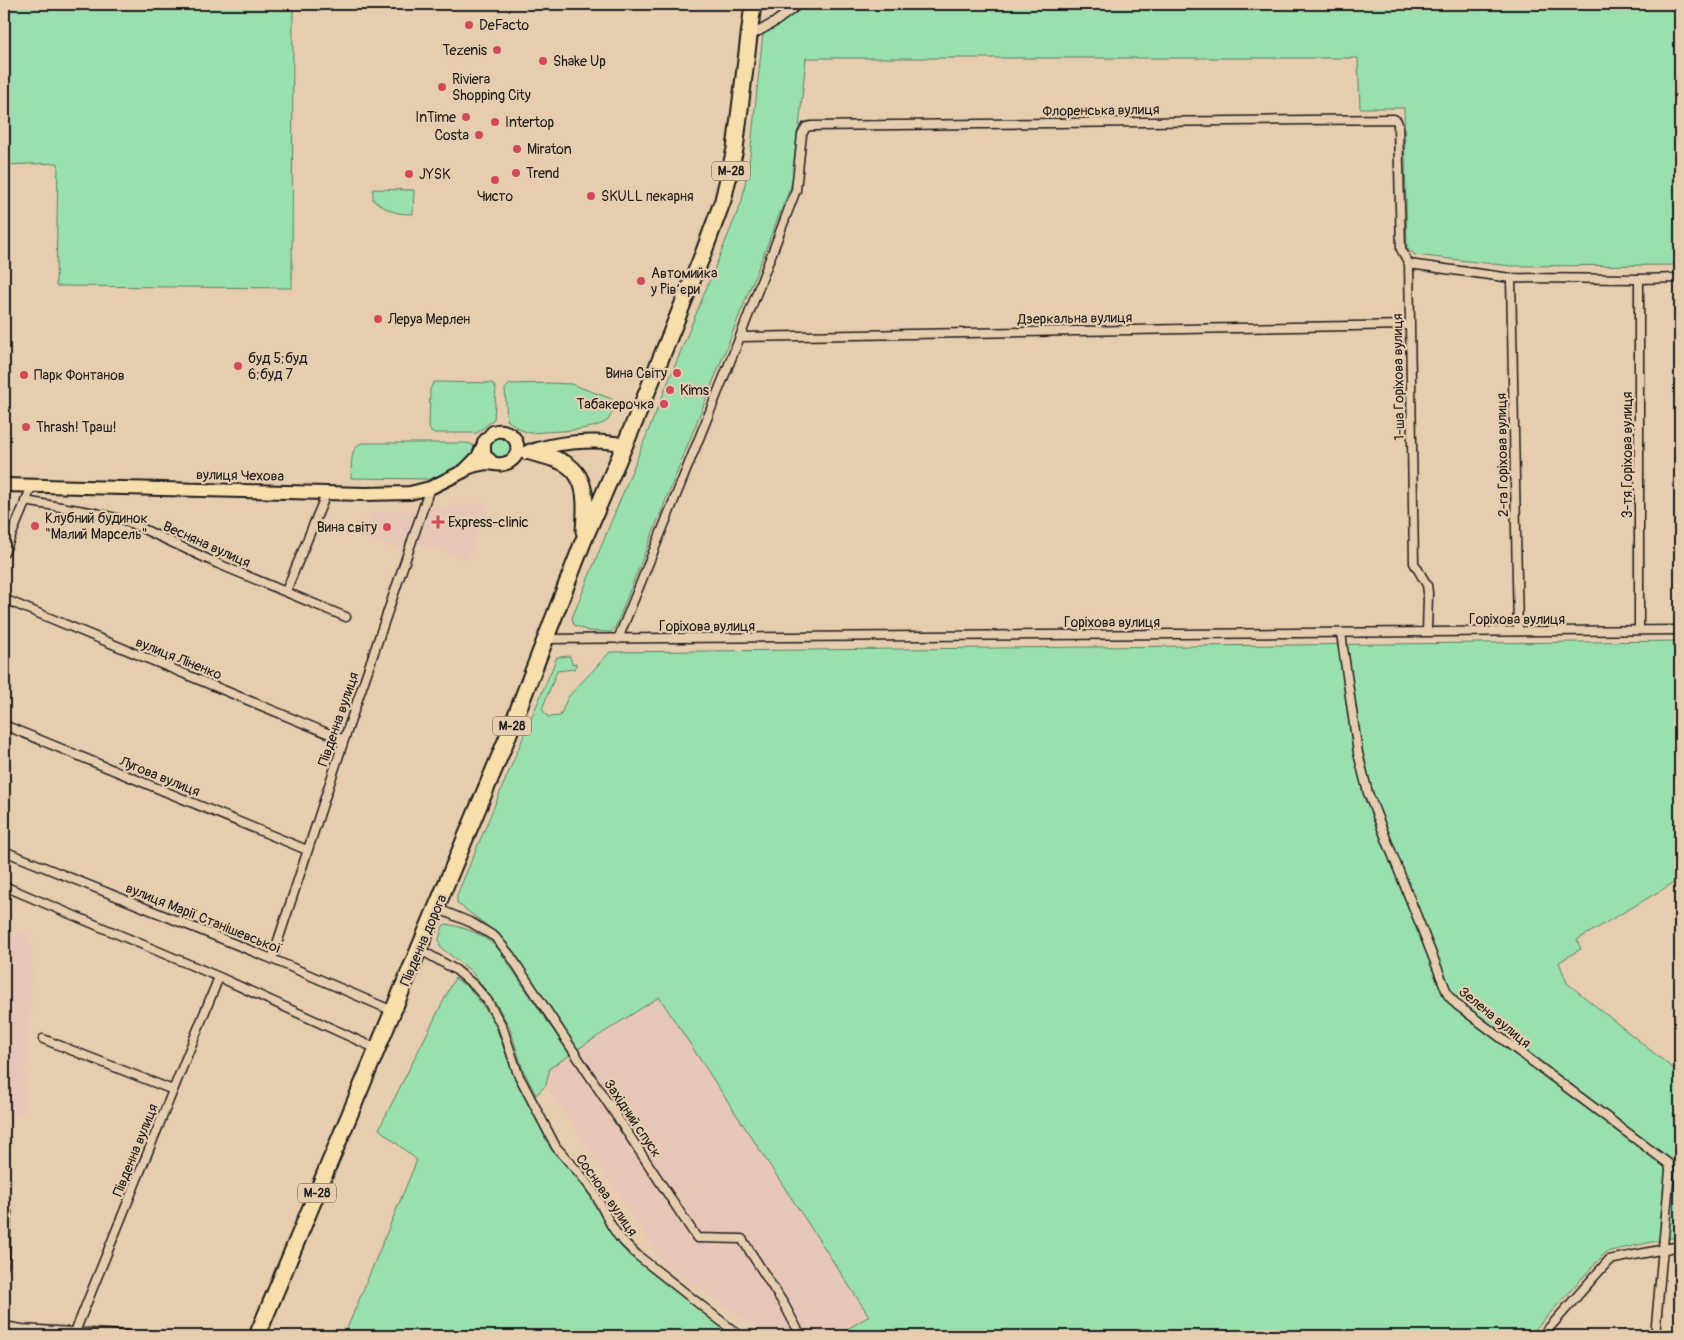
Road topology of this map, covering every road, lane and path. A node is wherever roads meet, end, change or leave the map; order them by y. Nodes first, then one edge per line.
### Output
1 (753, 4) edge
2 (799, 4) edge
3 (750, 36) junction
4 (1397, 120) joint
5 (1409, 264) junction
6 (1511, 278) junction
7 (1680, 278) edge
8 (1639, 279) junction
9 (1410, 325) junction
10 (740, 337) junction
11 (513, 436) junction
12 (625, 445) junction
13 (483, 446) junction
14 (553, 446) junction
15 (530, 452) junction
16 (511, 461) junction
17 (494, 464) junction
18 (470, 467) junction
19 (4, 485) edge
20 (32, 486) junction
21 (430, 488) junction
22 (327, 492) junction
23 (25, 501) junction
24 (583, 542) junction
25 (4, 552) edge
26 (286, 591) junction
27 (4, 599) edge
28 (346, 617) dead end
29 (1639, 630) junction
30 (1680, 630) edge
31 (1518, 631) junction
32 (1427, 632) junction
33 (1341, 633) junction
34 (544, 639) junction
35 (618, 639) junction
36 (4, 725) edge
37 (344, 740) junction
38 (307, 850) junction
39 (4, 851) edge
40 (4, 886) edge
41 (436, 908) junction
42 (419, 949) junction
43 (272, 959) junction
44 (219, 977) junction
45 (393, 1011) junction
46 (43, 1039) dead end
47 (377, 1049) junction
48 (173, 1090) junction
49 (4, 1205) edge
50 (1680, 1246) edge
51 (1663, 1249) junction
52 (4, 1266) edge
53 (4, 1326) edge
54 (75, 1332) junction
55 (139, 1336) edge
56 (257, 1336) edge
57 (740, 1336) edge
58 (801, 1336) edge
59 (1542, 1336) edge
60 (1655, 1336) edge

1 - 3 highway, М-28
2 - 3 street
3 - 12 highway, М-28
4 - 5 street, 1-ша Горіхова вулиця
4 - 10 street, Флоренська вулиця
5 - 6 street
5 - 9 street, 1-ша Горіхова вулиця
6 - 8 street
6 - 31 street, 2-га Горіхова вулиця
7 - 8 street
8 - 29 street, 3-тя Горіхова вулиця
9 - 10 street, Дзеркальна вулиця
9 - 32 street, 1-ша Горіхова вулиця
10 - 35 street
11 - 13 main road
11 - 14 main road
11 - 16 main road
12 - 14 main road
12 - 24 highway, М-28
13 - 17 main road
13 - 18 main road, вулиця Чехова
14 - 15 main road
15 - 16 main road
15 - 24 highway
16 - 17 main road
17 - 18 main road, вулиця Чехова
18 - 21 main road, вулиця Чехова
19 - 20 main road, вулиця Чехова
20 - 22 main road, вулиця Чехова
20 - 23 street
21 - 22 main road, вулиця Чехова
21 - 37 street, Південна вулиця
22 - 26 street
23 - 25 street
23 - 26 street, Весняна вулиця
24 - 34 highway, Південна дорога / М-28
26 - 28 street, Весняна вулиця
27 - 37 street, вулиця Ліненко
29 - 30 street, Горіхова вулиця
29 - 31 street, Горіхова вулиця
31 - 32 street, Горіхова вулиця
32 - 33 street, Горіхова вулиця
33 - 35 street, Горіхова вулиця
33 - 51 street, Зелена вулиця
34 - 35 street, Горіхова вулиця
34 - 41 highway, Південна дорога / М-28
36 - 38 street, Лугова вулиця
37 - 38 street, Південна вулиця
38 - 43 street, Південна вулиця
39 - 43 street, вулиця Марії Станішевської
40 - 44 street
41 - 42 highway, Південна дорога / М-28
41 - 58 street, Західний спуск
42 - 45 highway, Південна дорога / М-28
42 - 57 street, Соснова вулиця
43 - 45 street, вулиця Марії Станішевської
44 - 47 street
44 - 48 street, Південна вулиця
45 - 47 highway, Південна дорога / М-28
46 - 48 street
47 - 56 highway, Південна дорога / М-28
48 - 54 street, Південна вулиця
49 - 52 street
50 - 51 street
51 - 59 street
51 - 60 street, Зелена вулиця
53 - 54 street
54 - 55 street

